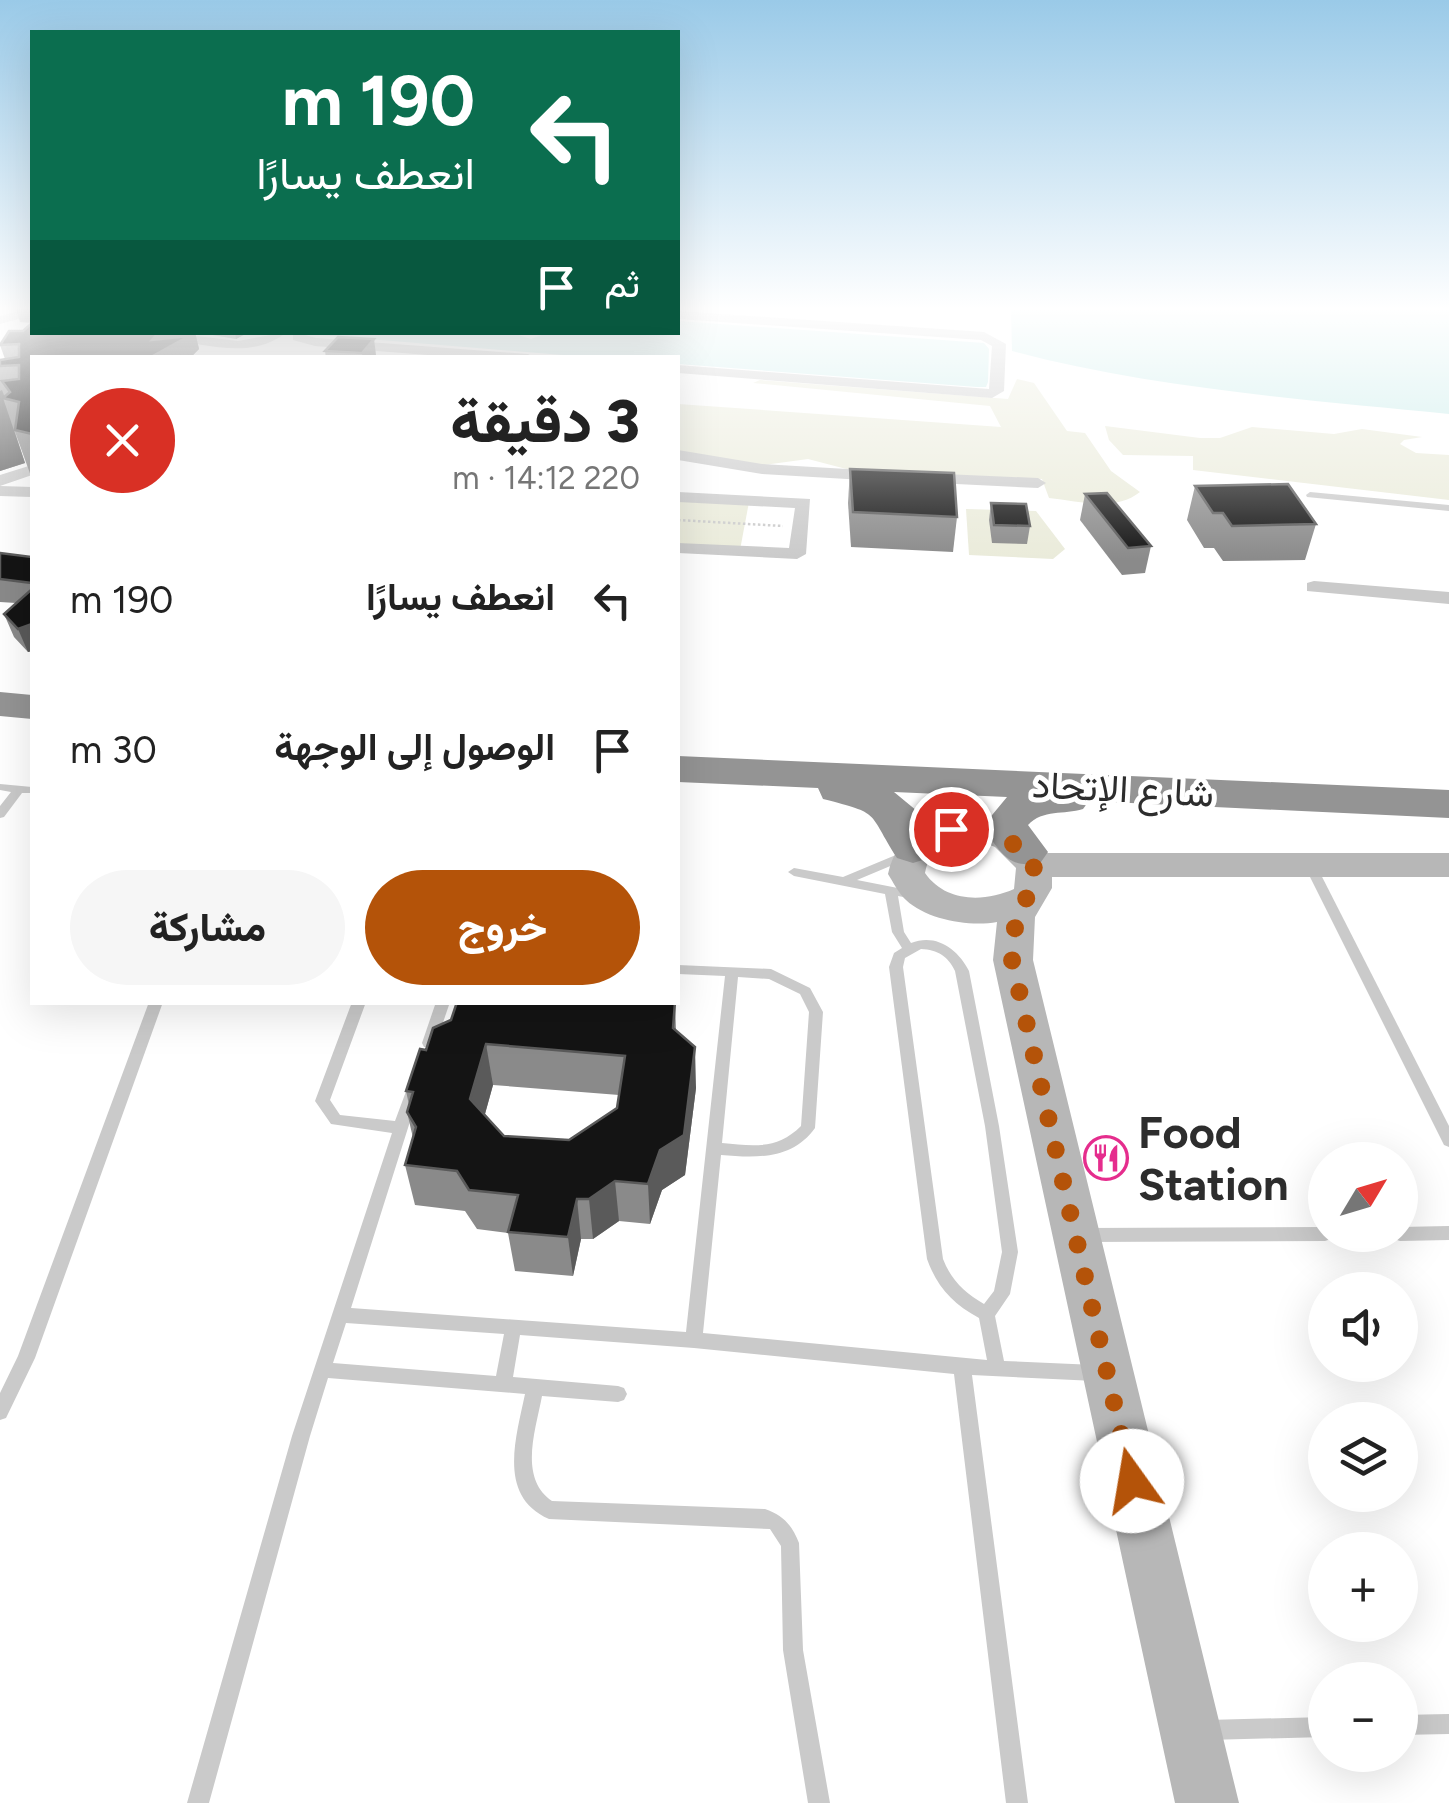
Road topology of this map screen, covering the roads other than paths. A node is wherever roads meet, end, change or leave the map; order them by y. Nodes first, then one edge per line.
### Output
1 (969, 392) edge
2 (995, 392) edge
3 (680, 455) edge
4 (30, 460) edge
5 (0, 481) edge
6 (1038, 483) dead end
7 (30, 489) edge
8 (0, 491) edge
9 (1310, 495) dead end
10 (680, 497) edge
11 (1449, 508) edge
12 (680, 548) edge
13 (1314, 586) dead end
14 (1449, 598) edge
15 (0, 704) edge
16 (30, 707) edge
17 (0, 736) edge
18 (30, 738) edge
19 (682, 762) edge
20 (1449, 780) edge
21 (0, 788) edge
22 (26, 790) edge
23 (1326, 798) junction
24 (1449, 804) edge
25 (0, 814) edge
26 (911, 850) junction
27 (1449, 865) edge
28 (1310, 866) junction
29 (794, 872) dead end
30 (1028, 872) junction
31 (846, 880) junction
32 (891, 890) junction
33 (947, 906) junction
34 (908, 948) junction
35 (1012, 960) junction
36 (680, 969) edge
37 (732, 972) junction
38 (155, 1005) edge
39 (358, 1005) edge
40 (442, 1005) edge
41 (400, 1128) junction
42 (1449, 1141) edge
43 (716, 1149) junction
44 (1308, 1234) edge
45 (1418, 1234) edge
46 (1449, 1234) edge
47 (1076, 1235) junction
48 (986, 1314) junction
49 (340, 1315) junction
50 (512, 1328) junction
51 (694, 1340) junction
52 (962, 1367) junction
53 (997, 1369) junction
54 (324, 1370) junction
55 (1108, 1374) junction
56 (503, 1384) junction
57 (535, 1387) junction
58 (618, 1394) dead end
59 (0, 1412) edge
60 (1449, 1724) edge
61 (1418, 1725) edge
62 (1308, 1727) edge
63 (1190, 1730) junction
64 (198, 1803) edge
65 (819, 1803) edge
66 (1017, 1803) edge
67 (1207, 1803) edge

1 - 2 street
3 - 6 street
4 - 5 street
7 - 8 street
9 - 11 lane
10 - 12 street
13 - 14 street
15 - 16 highway
17 - 18 highway
19 - 20 highway, شارع الإتحاد
19 - 23 highway, شارع الإتحاد
19 - 26 highway
21 - 22 lane
22 - 25 lane
23 - 24 highway, شارع الإتحاد
23 - 30 highway
26 - 30 street
26 - 31 lane
26 - 33 street
27 - 28 street
28 - 30 street
28 - 42 lane
29 - 31 lane
30 - 33 street
30 - 35 street
31 - 32 lane
32 - 33 lane
32 - 34 lane
33 - 35 street
34 - 48 lane
34 - 48 lane
35 - 47 street
36 - 37 lane
37 - 43 lane
37 - 43 lane
38 - 59 lane
39 - 41 lane
40 - 41 lane
41 - 49 lane
43 - 51 lane
44 - 47 lane
45 - 46 lane
47 - 55 street
48 - 53 lane
49 - 50 lane
49 - 54 lane
50 - 51 lane
50 - 56 lane
51 - 52 lane
52 - 53 lane
52 - 66 lane
53 - 55 lane
54 - 56 lane
54 - 64 lane
55 - 63 street
56 - 57 lane
57 - 58 lane
57 - 65 lane
60 - 61 lane
62 - 63 lane
63 - 67 street

